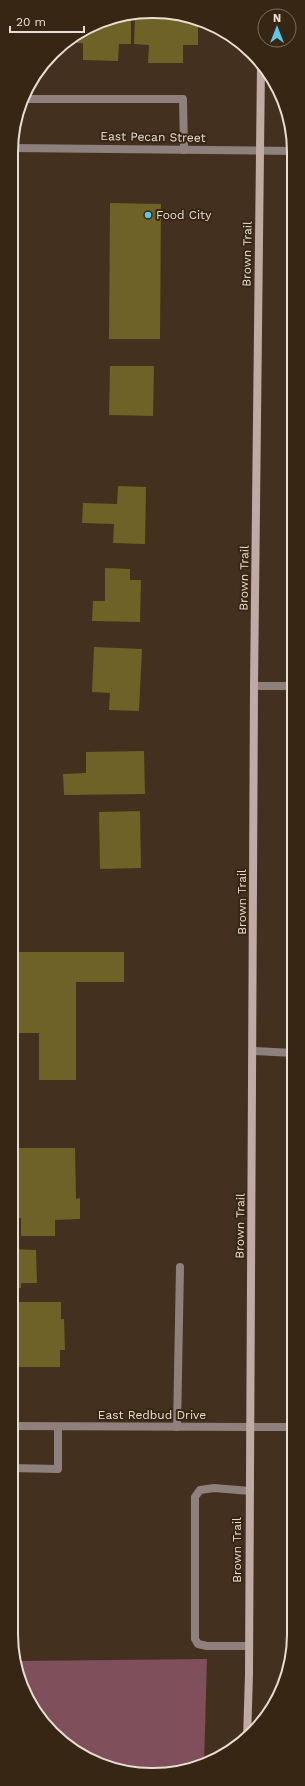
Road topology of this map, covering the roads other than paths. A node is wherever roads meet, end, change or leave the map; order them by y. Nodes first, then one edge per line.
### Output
1 (261, 74) edge
2 (29, 99) edge
3 (18, 148) edge
4 (184, 150) junction
5 (260, 150) junction
6 (287, 151) edge
7 (254, 686) junction
8 (287, 686) edge
9 (254, 1051) junction
10 (287, 1053) edge
11 (180, 1267) dead end
12 (18, 1426) edge
13 (58, 1426) junction
14 (176, 1427) junction
15 (250, 1427) junction
16 (287, 1427) edge
17 (18, 1468) edge
18 (250, 1491) junction
19 (249, 1646) junction
20 (247, 1729) edge

1 - 5 main road, Brown Trail
2 - 4 street
3 - 4 street, East Pecan Street
4 - 5 street, East Pecan Street
5 - 6 street, East Pecan Street
5 - 7 main road, Brown Trail
7 - 8 street
7 - 9 main road, Brown Trail
9 - 10 street
9 - 15 main road, Brown Trail
11 - 14 street
12 - 13 street, East Redbud Drive
13 - 14 street, East Redbud Drive
13 - 17 street
14 - 15 street, East Redbud Drive
15 - 16 street, East Redbud Drive
15 - 18 main road, Brown Trail
18 - 19 main road, Brown Trail
18 - 19 street
19 - 20 main road, Brown Trail

